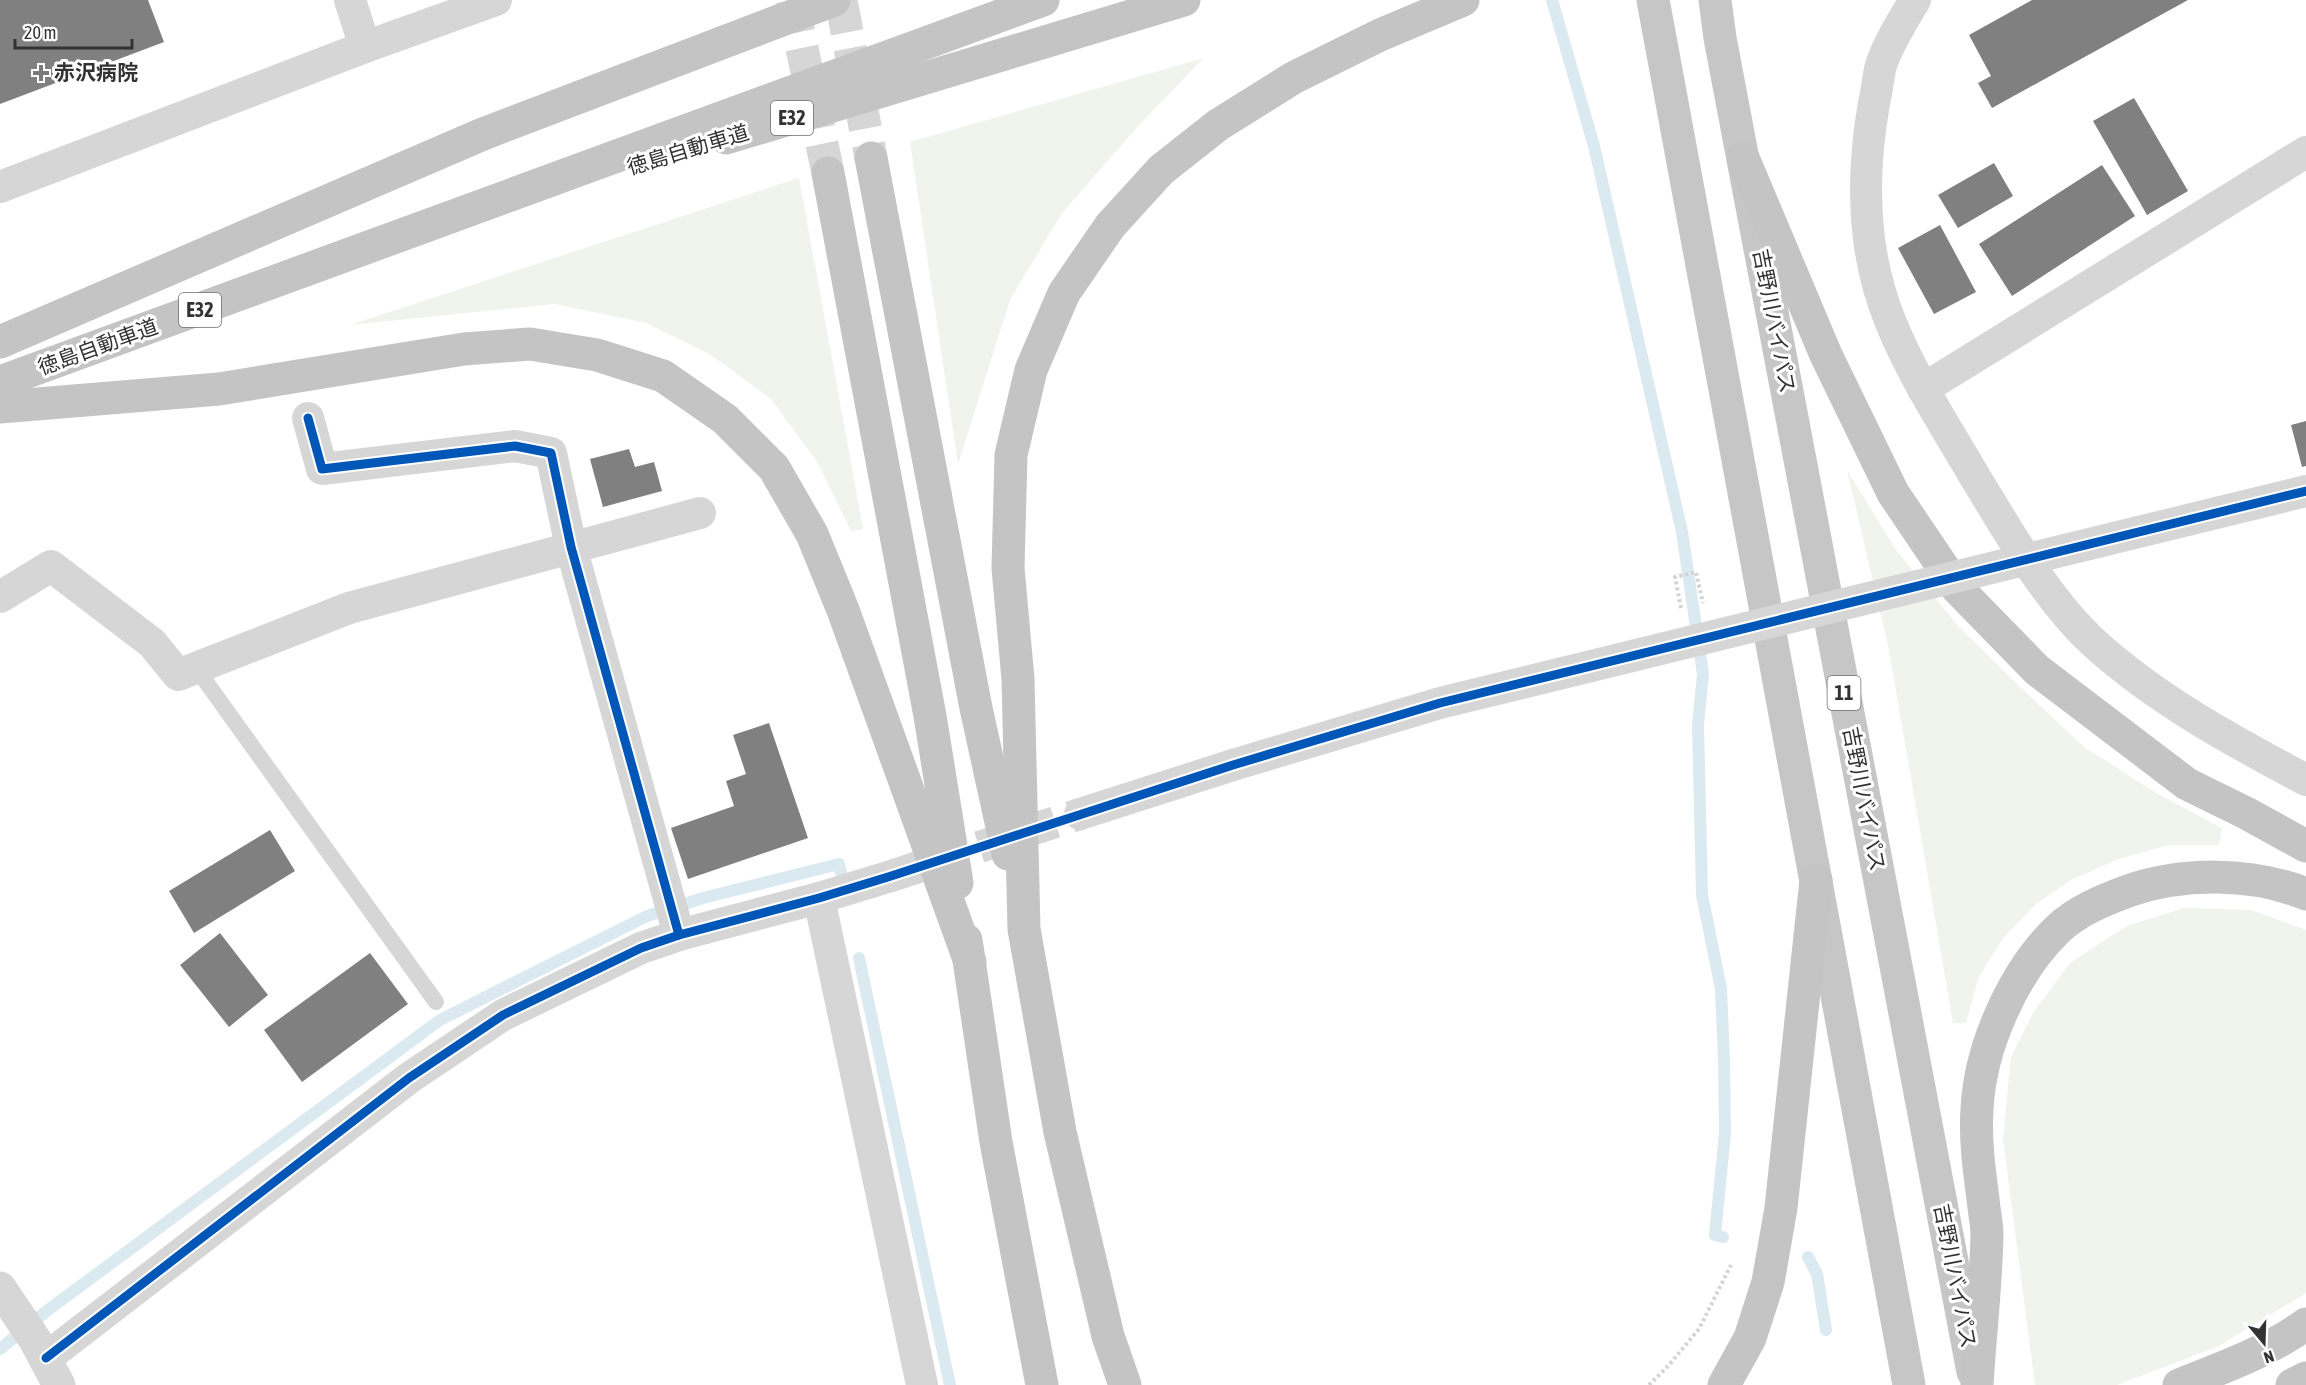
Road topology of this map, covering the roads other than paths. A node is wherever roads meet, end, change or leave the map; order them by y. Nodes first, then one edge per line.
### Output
1 (350, 0) edge
2 (496, 0) edge
3 (834, 0) edge
4 (1043, 0) edge
5 (1184, 0) edge
6 (1463, 0) edge
7 (1653, 0) edge
8 (1715, 0) edge
9 (1915, 0) edge
10 (365, 47) junction
11 (2306, 152) edge
12 (871, 158) tunnel mouth
13 (1743, 158) junction
14 (828, 172) tunnel mouth
15 (0, 187) edge
16 (400, 237) junction
17 (0, 342) edge
18 (0, 382) edge
19 (1923, 389) junction
20 (0, 407) edge
21 (308, 418) dead end
22 (2306, 492) edge
23 (700, 513) dead end
24 (572, 547) junction
25 (0, 597) edge
26 (196, 668) junction
27 (2306, 780) edge
28 (1080, 814) tunnel mouth
29 (2306, 846) edge
30 (888, 877) tunnel mouth
31 (1816, 880) junction
32 (2306, 894) edge
33 (819, 898) junction
34 (674, 913) junction
35 (1024, 929) junction
36 (970, 962) junction
37 (436, 1002) dead end
38 (0, 1288) edge
39 (2306, 1324) edge
40 (1108, 1336) junction
41 (40, 1349) edge
42 (2306, 1378) edge
43 (922, 1385) edge
44 (1042, 1385) edge
45 (1125, 1385) edge
46 (1145, 1385) edge
47 (1724, 1385) edge
48 (1909, 1385) edge
49 (1976, 1385) edge
50 (2179, 1385) edge
51 (2292, 1385) edge

1 - 10 street
2 - 10 street
3 - 17 highway
4 - 16 highway, 徳島自動車道 / E32
5 - 16 highway, 徳島自動車道 / E32
6 - 35 highway
7 - 31 highway
8 - 13 highway, 吉野川バイパス / 11
9 - 19 street
10 - 15 street
11 - 19 street
12 - 35 highway
13 - 29 highway
13 - 49 highway, 吉野川バイパス / 11
14 - 36 highway
16 - 18 highway, 徳島自動車道 / E32
19 - 27 street
20 - 36 highway
21 - 24 street
22 - 28 street, bridge
23 - 24 street
24 - 26 street
24 - 34 street
25 - 26 street
26 - 37 lane
30 - 33 street
31 - 47 highway
31 - 48 highway
32 - 49 highway
33 - 34 street
33 - 43 street
34 - 41 street
35 - 40 highway
36 - 44 highway
38 - 41 street
39 - 50 highway
40 - 45 highway
40 - 46 highway
42 - 51 highway

